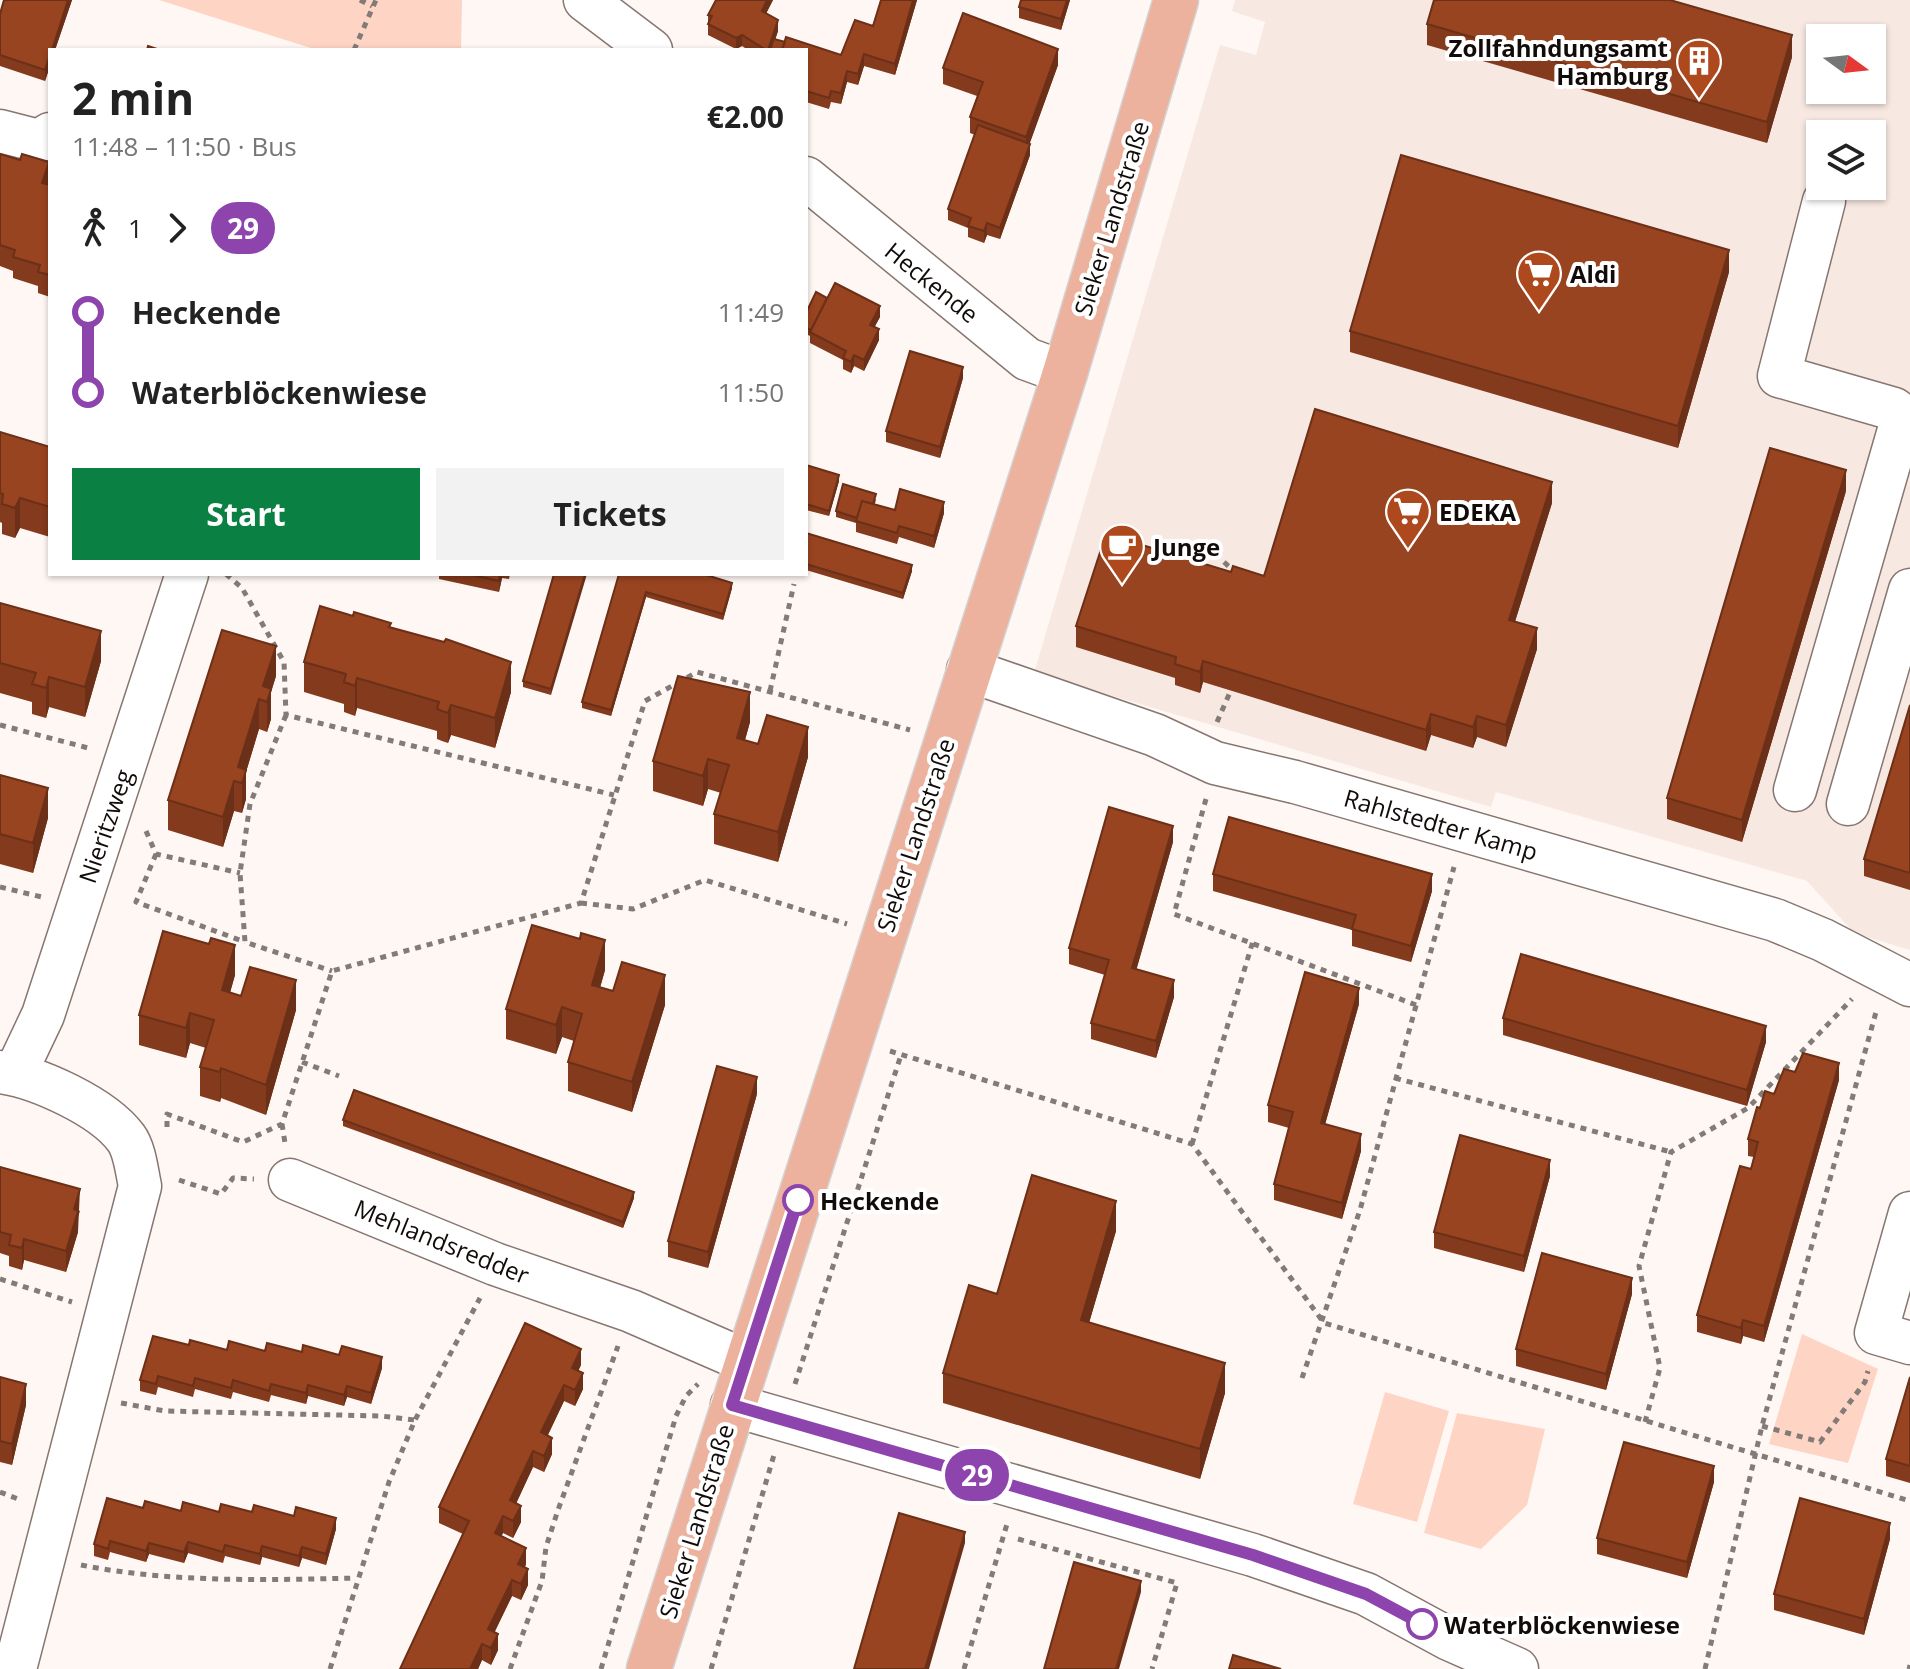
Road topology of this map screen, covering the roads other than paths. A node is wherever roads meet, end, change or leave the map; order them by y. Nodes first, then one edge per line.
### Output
1 (585, 0) edge
2 (1176, 0) edge
3 (648, 48) edge
4 (0, 131) edge
5 (48, 135) edge
6 (808, 180) edge
7 (1824, 201) dead end
8 (1065, 373) junction
9 (1906, 418) edge
10 (186, 576) edge
11 (1910, 590) edge
12 (968, 670) junction
13 (1795, 790) dead end
14 (1848, 804) dead end
15 (1892, 976) edge
16 (8, 1073) edge
17 (290, 1180) road end
18 (1910, 1213) edge
19 (1893, 1338) edge
20 (746, 1361) junction
21 (732, 1405) junction
22 (15, 1669) edge
23 (649, 1669) edge
24 (1517, 1669) edge

1 - 3 street
2 - 8 main road, Sieker Landstraße
4 - 5 street
6 - 8 street, Heckende
7 - 9 street
8 - 12 main road, Sieker Landstraße
9 - 13 street
10 - 16 street, Nieritzweg
11 - 14 street
12 - 15 street, Rahlstedter Kamp
12 - 20 main road, Sieker Landstraße
16 - 22 street
17 - 20 street, Mehlandsredder
18 - 19 street
20 - 21 main road, Sieker Landstraße
21 - 23 main road, Sieker Landstraße
21 - 24 street

